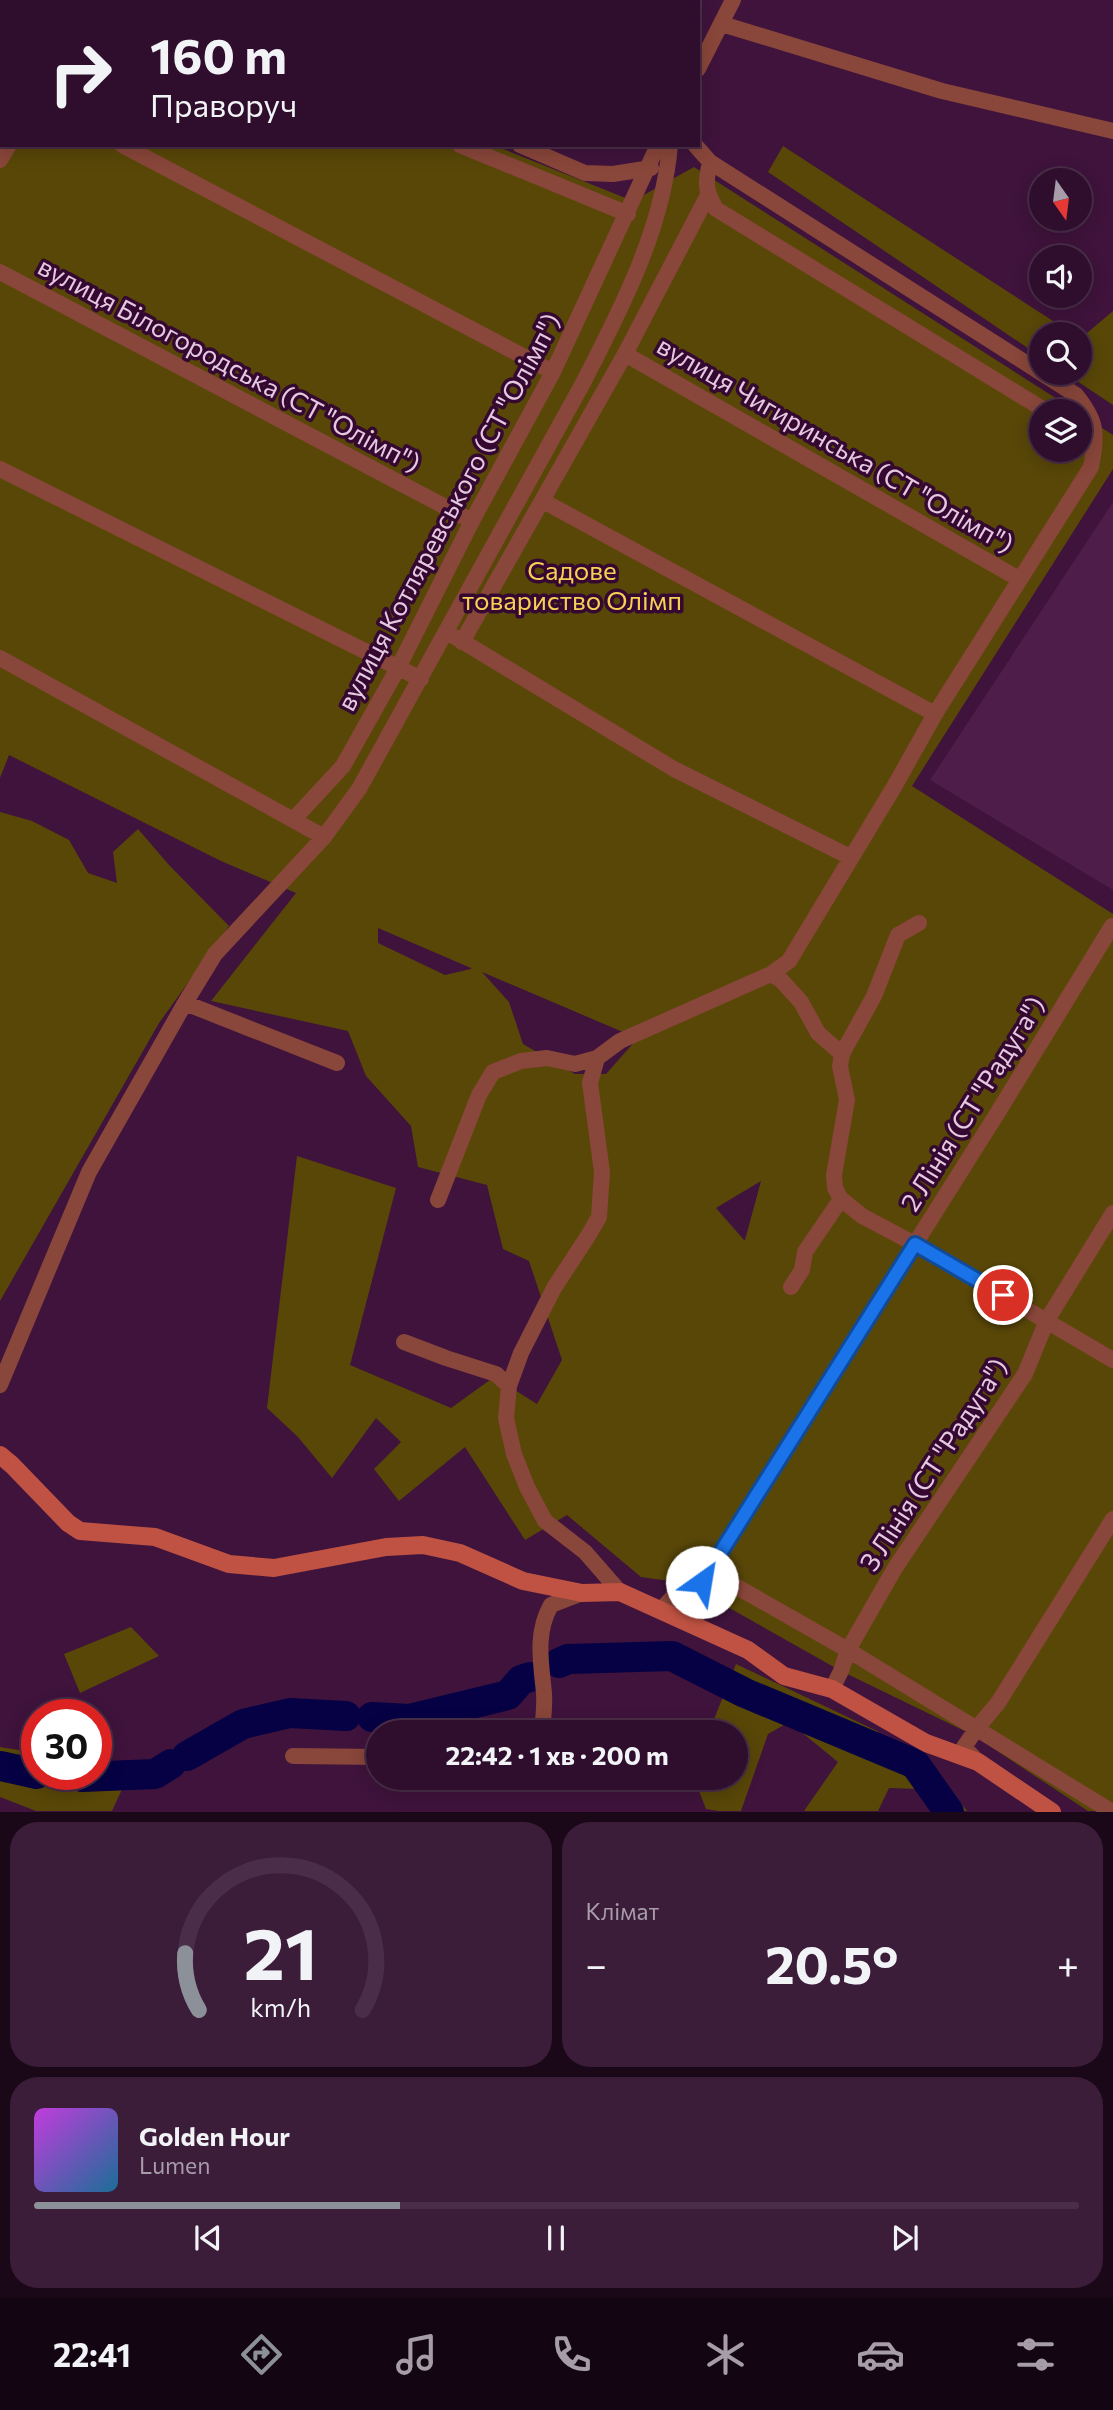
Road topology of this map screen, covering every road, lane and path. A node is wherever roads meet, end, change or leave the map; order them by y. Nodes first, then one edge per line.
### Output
1 (725, 14) edge
2 (700, 34) edge
3 (700, 62) edge
4 (1113, 131) edge
5 (126, 147) edge
6 (465, 147) edge
7 (525, 147) edge
8 (657, 147) edge
9 (670, 147) edge
10 (697, 147) edge
11 (710, 162) junction
12 (668, 165) junction
13 (646, 169) junction
14 (708, 195) junction
15 (628, 214) junction
16 (0, 272) edge
17 (625, 354) junction
18 (553, 372) junction
19 (1029, 401) edge
20 (0, 468) edge
21 (543, 500) junction
22 (472, 521) junction
23 (1020, 579) junction
24 (445, 631) junction
25 (463, 642) junction
26 (0, 658) edge
27 (398, 668) junction
28 (421, 679) junction
29 (935, 714) junction
30 (293, 820) junction
31 (324, 837) junction
32 (850, 857) junction
33 (919, 923) dead end
34 (1112, 926) edge
35 (771, 974) junction
36 (185, 1003) junction
37 (842, 1054) junction
38 (597, 1058) junction
39 (337, 1063) dead end
40 (841, 1199) junction
41 (438, 1200) dead end
42 (1113, 1213) edge
43 (915, 1244) junction
44 (792, 1287) dead end
45 (1047, 1321) junction
46 (404, 1342) dead end
47 (1113, 1360) edge
48 (0, 1385) edge
49 (509, 1386) junction
50 (0, 1455) edge
51 (1113, 1519) edge
52 (709, 1571) junction
53 (620, 1592) junction
54 (582, 1593) junction
55 (661, 1610) junction
56 (848, 1650) junction
57 (832, 1689) junction
58 (543, 1720) edge
59 (977, 1728) junction
60 (293, 1755) dead end
61 (366, 1757) edge
62 (978, 1762) junction
63 (1110, 1808) edge
64 (1052, 1811) edge

1 - 2 street
1 - 3 street
1 - 4 street
5 - 18 street
6 - 15 street
7 - 13 street
8 - 13 street, вулиця Котляревського (СТ "Олімп")
9 - 12 street
10 - 11 street
11 - 14 street
11 - 23 street
12 - 13 street
12 - 24 street
13 - 15 street, вулиця Котляревського (СТ "Олімп")
14 - 17 street
14 - 19 street
15 - 18 street, вулиця Котляревського (СТ "Олімп")
16 - 22 street, вулиця Білогородська (СТ "Олімп")
17 - 21 street
17 - 23 street, вулиця Чигиринська (СТ "Олімп")
18 - 22 street, вулиця Котляревського (СТ "Олімп")
20 - 27 street
21 - 25 street
21 - 29 street
22 - 27 street, вулиця Котляревського (СТ "Олімп")
23 - 29 street
24 - 25 street
24 - 28 street
25 - 32 street
26 - 30 street
27 - 28 street
27 - 30 street, вулиця Котляревського (СТ "Олімп")
28 - 31 street
29 - 32 street
30 - 31 street
31 - 36 street
32 - 35 street
33 - 37 street
34 - 43 street, 2 Лінія (СТ "Радуга")
35 - 37 street
35 - 38 street
36 - 39 street
36 - 48 street
37 - 40 street
38 - 41 street
38 - 49 street
40 - 43 street
40 - 44 street
42 - 45 street, З Лінія (СТ "Радуга")
43 - 45 street
43 - 52 street, 2 Лінія (СТ "Радуга")
45 - 47 street
45 - 56 street, З Лінія (СТ "Радуга")
46 - 49 street
49 - 53 street
50 - 54 street
51 - 59 street
52 - 55 street, 2 Лінія (СТ "Радуга")
52 - 56 street
53 - 54 street
53 - 55 street
54 - 58 street
55 - 57 street
56 - 57 street, З Лінія (СТ "Радуга")
56 - 59 street
57 - 62 street
59 - 62 street
59 - 63 street
60 - 61 street
62 - 64 street

